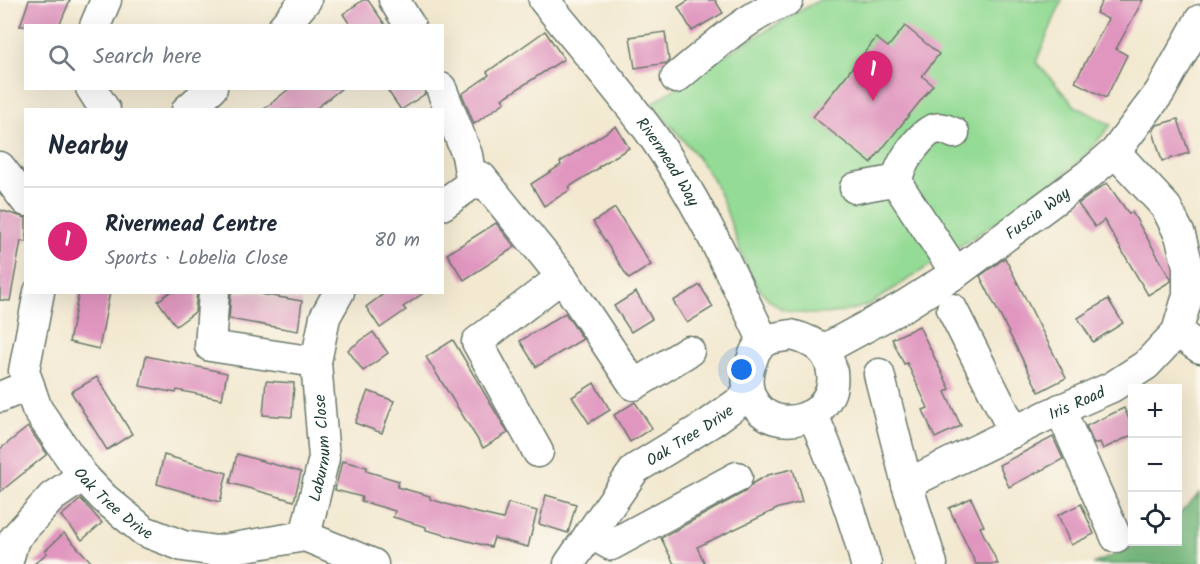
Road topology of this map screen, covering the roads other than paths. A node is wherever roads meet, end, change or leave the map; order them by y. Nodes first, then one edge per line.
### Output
1 (106, 0) edge
2 (306, 0) edge
3 (394, 0) edge
4 (544, 0) edge
5 (776, 2) edge
6 (1200, 20) edge
7 (95, 24) edge
8 (286, 24) edge
9 (409, 24) edge
10 (676, 78) dead end
11 (92, 90) edge
12 (210, 90) edge
13 (442, 90) edge
14 (104, 108) edge
15 (189, 108) edge
16 (954, 133) dead end
17 (1115, 152) junction
18 (0, 167) edge
19 (898, 180) junction
20 (472, 185) junction
21 (855, 188) dead end
22 (24, 198) edge
23 (444, 204) edge
24 (956, 273) junction
25 (562, 277) junction
26 (39, 294) edge
27 (214, 294) edge
28 (338, 294) edge
29 (952, 309) dead end
30 (1188, 340) edge
31 (764, 342) junction
32 (823, 350) junction
33 (689, 351) dead end
34 (316, 362) junction
35 (879, 374) dead end
36 (29, 385) junction
37 (749, 395) junction
38 (0, 397) edge
39 (1060, 409) junction
40 (813, 415) junction
41 (1014, 432) junction
42 (538, 452) dead end
43 (83, 476) junction
44 (737, 477) dead end
45 (907, 484) junction
46 (590, 533) junction
47 (305, 536) junction
48 (1116, 537) dead end
49 (215, 557) edge
50 (7, 564) edge
51 (373, 564) edge
52 (569, 564) edge
53 (866, 564) edge
54 (932, 564) edge

1 - 7 street
2 - 8 street
3 - 9 street
4 - 31 street, Rivermead Way
5 - 10 street
6 - 17 street, Fuscia Way
11 - 14 street
12 - 15 street
13 - 20 street
16 - 19 street
17 - 24 street, Fuscia Way
17 - 30 street, Iris Road
18 - 22 street
19 - 21 street
19 - 24 street
20 - 23 street
20 - 25 street
24 - 32 street, Fuscia Way
25 - 33 street
25 - 42 street
26 - 36 street, Oak Tree Drive
27 - 34 street
28 - 34 street, Laburnum Close
29 - 41 street
30 - 39 street, Iris Road
31 - 32 street
31 - 37 street
32 - 40 street
34 - 47 street, Laburnum Close
35 - 45 street
36 - 38 street
36 - 43 street, Oak Tree Drive
37 - 40 street
37 - 46 street, Oak Tree Drive
39 - 41 street, Iris Road
39 - 48 street
40 - 53 street
41 - 45 street, Iris Road
43 - 49 street, Oak Tree Drive
43 - 50 street
44 - 46 street
45 - 54 street
46 - 52 street, Oak Tree Drive
47 - 49 street, Oak Tree Drive
47 - 51 street

